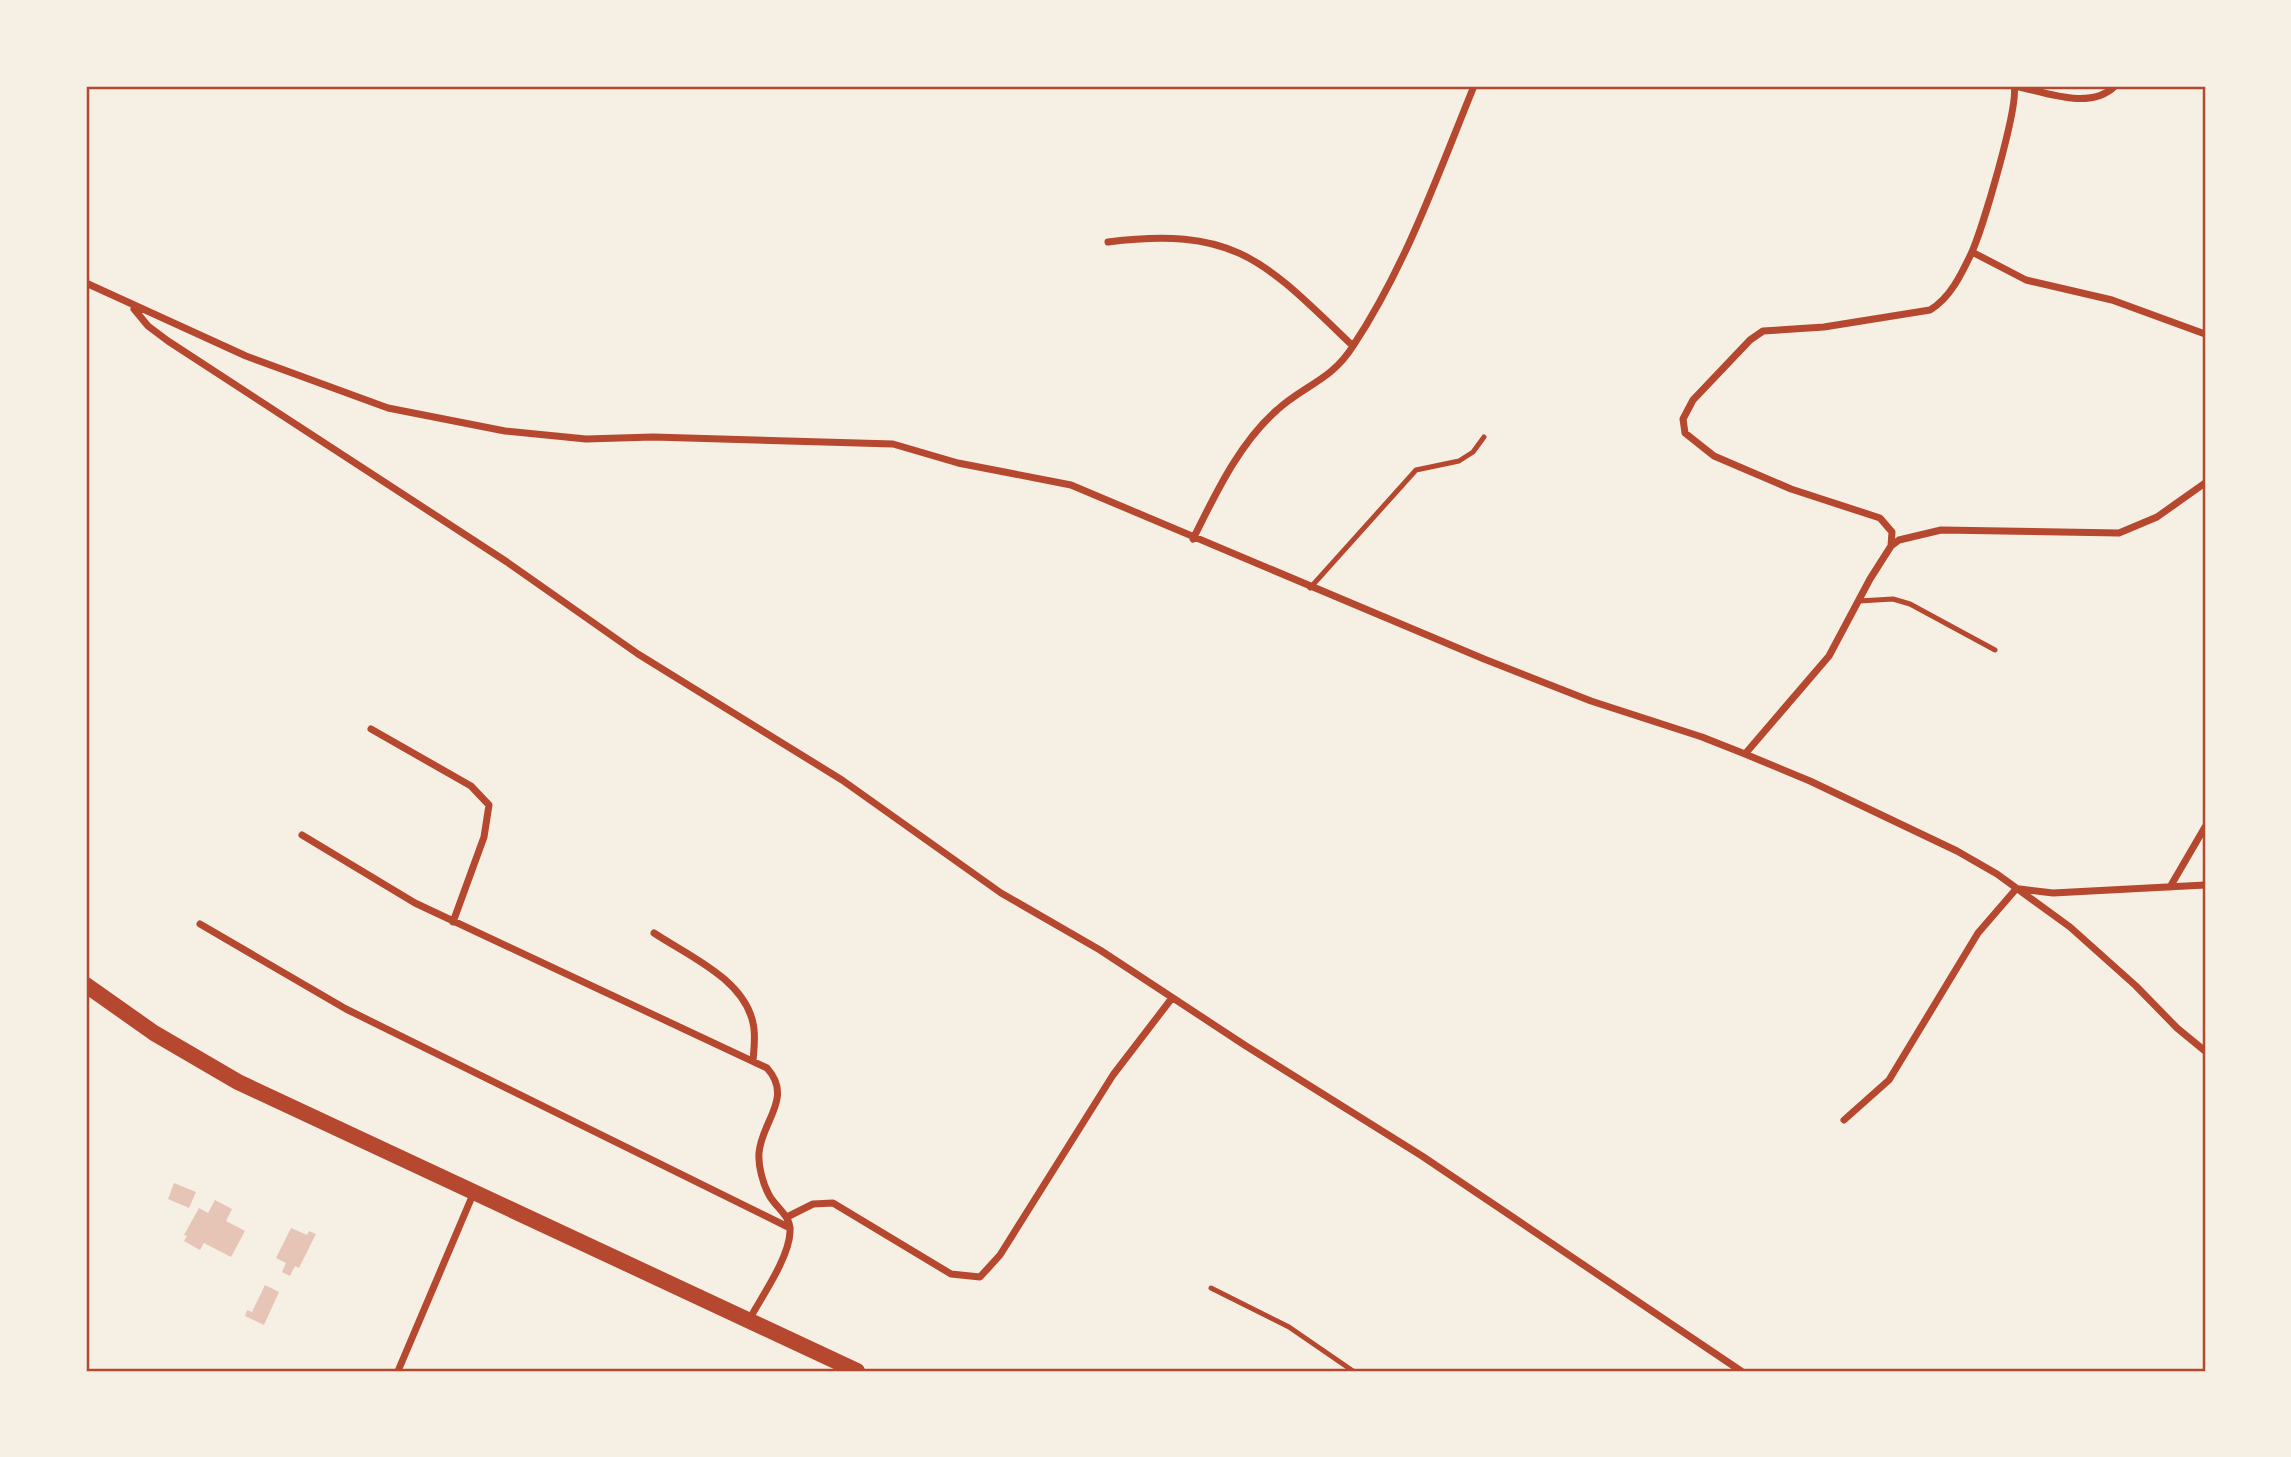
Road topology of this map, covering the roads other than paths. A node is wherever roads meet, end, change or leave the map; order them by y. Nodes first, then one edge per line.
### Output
1 (1474, 86) edge
2 (2015, 86) edge
3 (2115, 86) edge
4 (1108, 242) dead end
5 (1972, 252) junction
6 (86, 283) edge
7 (132, 306) junction
8 (2205, 334) edge
9 (1353, 346) junction
10 (1484, 438) dead end
11 (2205, 483) edge
12 (1193, 539) junction
13 (1891, 546) junction
14 (1310, 588) junction
15 (1860, 601) junction
16 (1995, 650) dead end
17 (371, 729) dead end
18 (1745, 754) junction
19 (2205, 827) edge
20 (302, 835) dead end
21 (2205, 885) edge
22 (2170, 887) junction
23 (2016, 889) junction
24 (453, 922) junction
25 (201, 923) dead end
26 (654, 933) dead end
27 (86, 985) edge
28 (1172, 998) junction
29 (2205, 1051) edge
30 (753, 1061) junction
31 (1844, 1120) dead end
32 (475, 1191) junction
33 (786, 1217) junction
34 (790, 1228) junction
35 (1211, 1288) dead end
36 (748, 1322) junction
37 (851, 1370) edge
38 (398, 1371) edge
39 (1353, 1371) edge
40 (1741, 1371) edge

1 - 9 street
2 - 3 street
2 - 5 street
4 - 9 street
5 - 8 street
5 - 13 street
6 - 7 street
7 - 12 street
7 - 28 street
9 - 12 street
10 - 14 lane
11 - 13 street
12 - 14 street
13 - 15 street
14 - 18 street
15 - 16 lane
15 - 18 street
17 - 24 street
18 - 23 street
19 - 22 street
20 - 24 street
21 - 22 street
22 - 23 street
23 - 29 street
23 - 31 street
24 - 30 street
25 - 34 street
26 - 30 street
27 - 32 main road
28 - 33 street
28 - 40 street
30 - 33 street
32 - 36 main road
32 - 38 street
33 - 34 street
34 - 36 street
35 - 39 lane
36 - 37 main road

